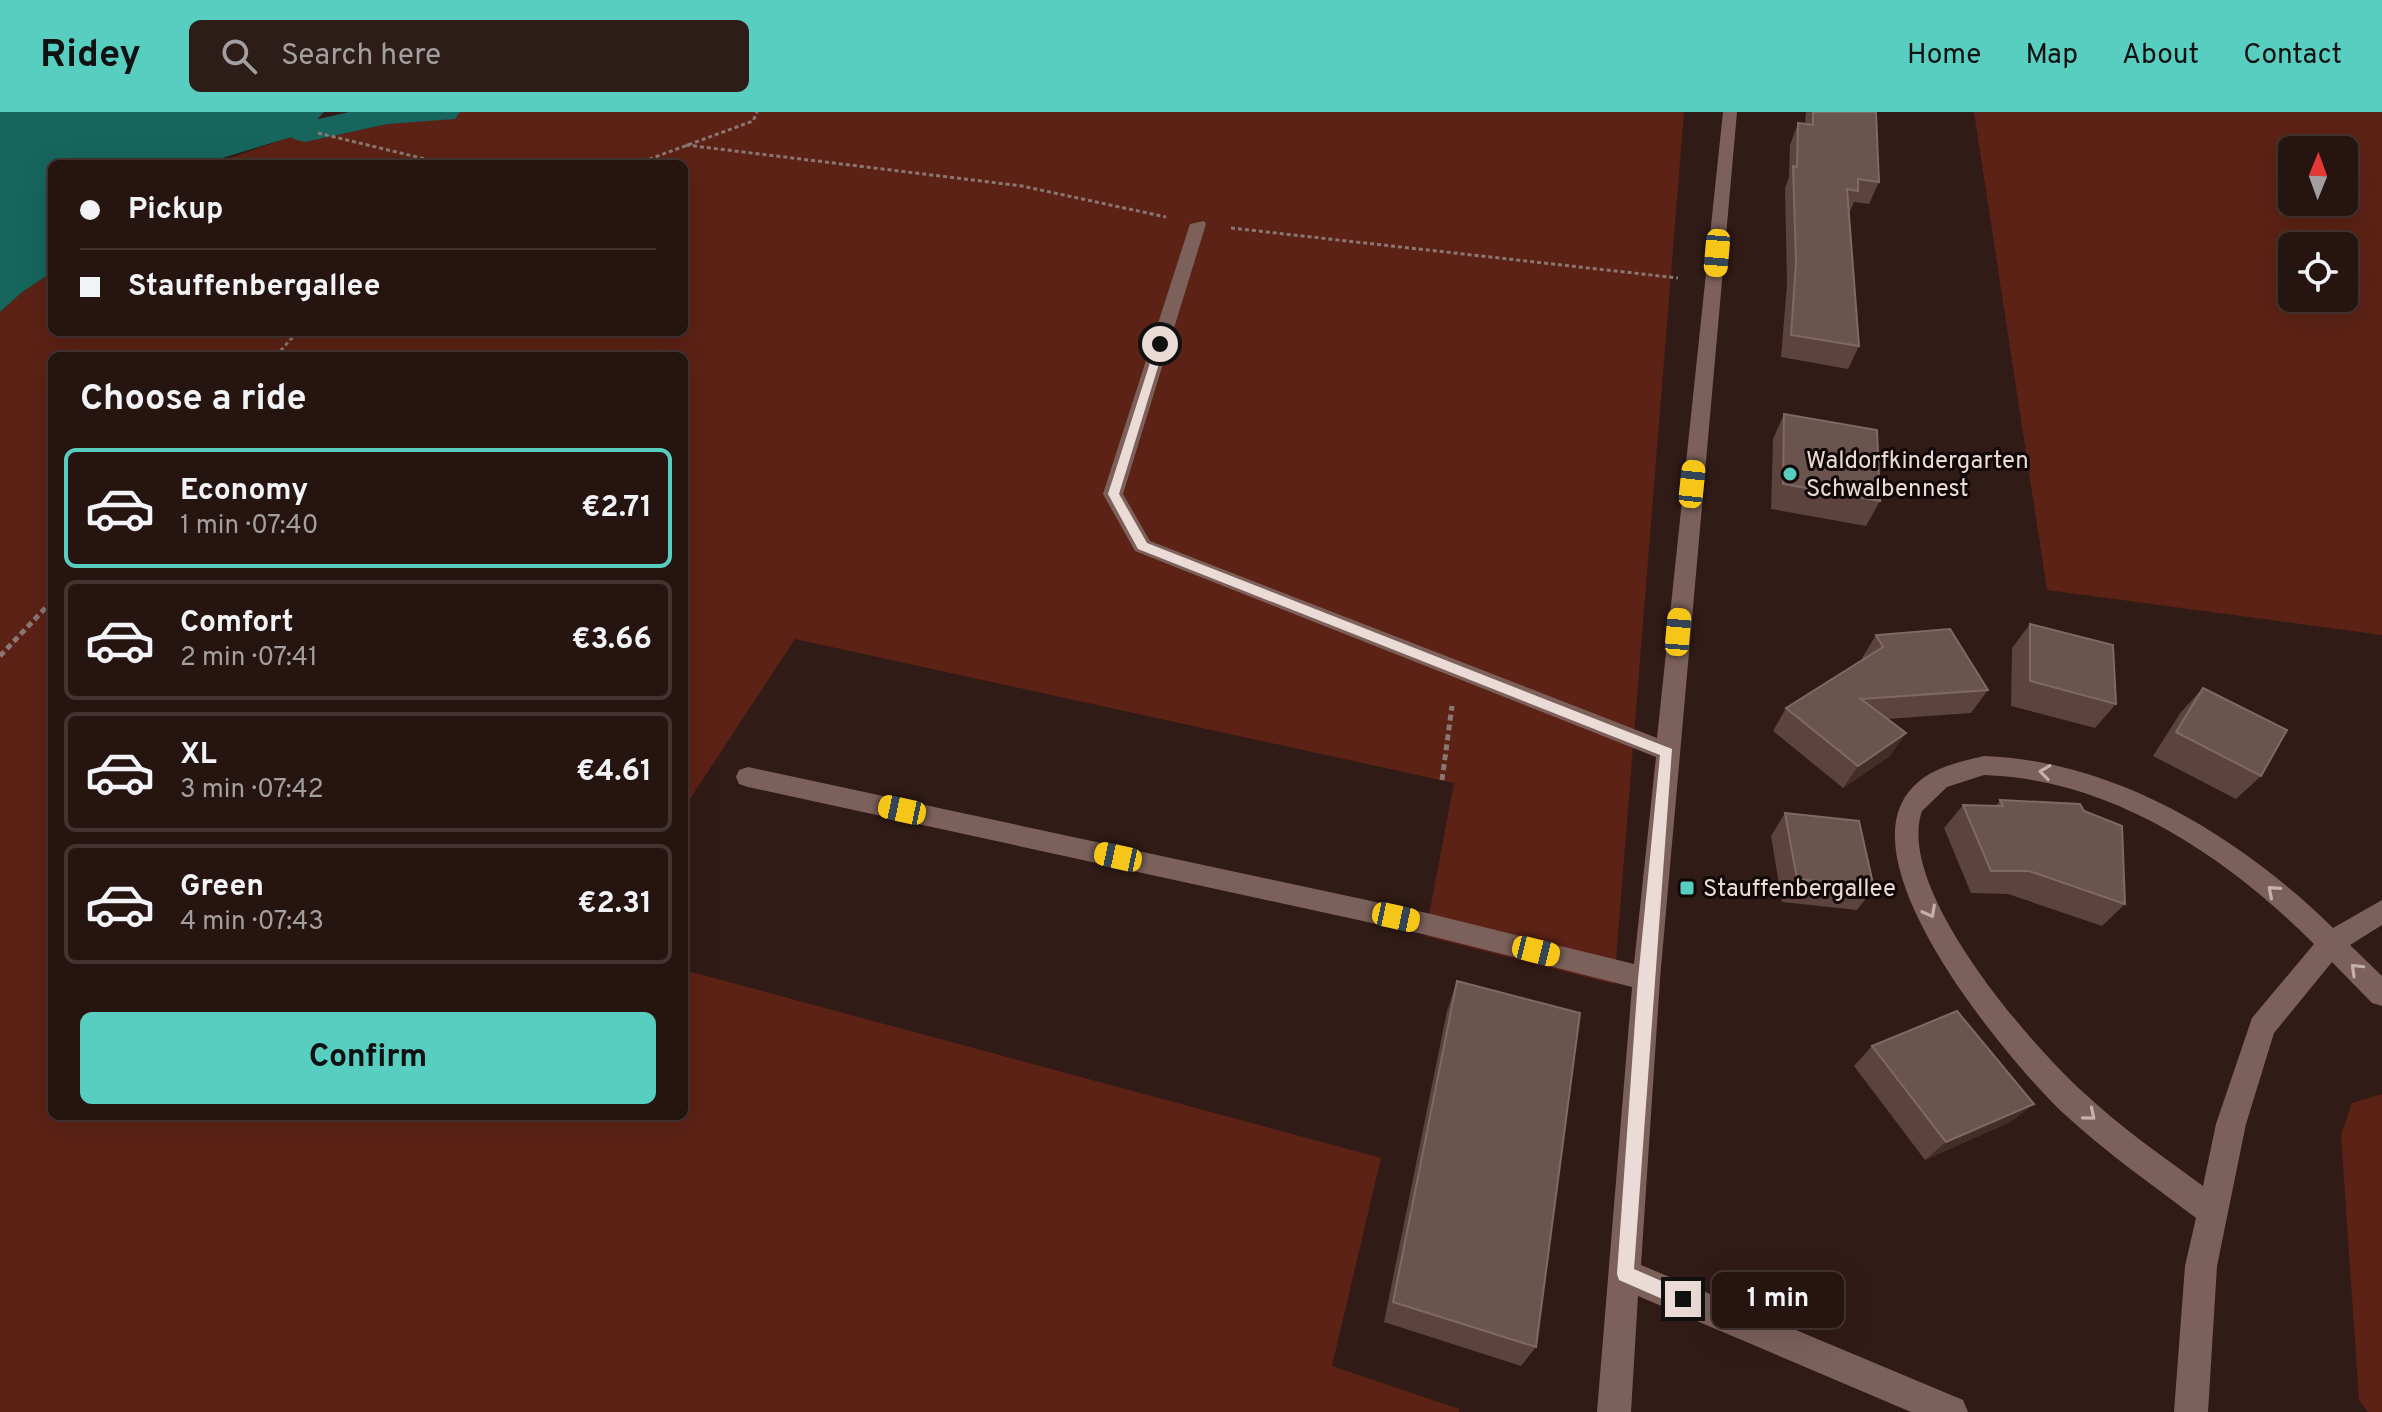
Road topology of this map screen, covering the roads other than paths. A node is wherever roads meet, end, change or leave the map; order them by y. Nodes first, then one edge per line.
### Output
1 (1730, 112) edge
2 (1198, 224) dead end
3 (1667, 752) junction
4 (748, 777) dead end
5 (2382, 911) edge
6 (2330, 944) junction
7 (1646, 979) junction
8 (2382, 994) edge
9 (2211, 1211) junction
10 (1625, 1274) junction
11 (1614, 1412) edge
12 (1951, 1412) edge
13 (2191, 1412) edge

1 - 3 street
2 - 3 street
3 - 7 street
4 - 7 street
5 - 6 street
8 -> 6 street
6 - 9 street
6 -> 9 street
7 - 10 street
9 - 13 street
10 - 11 street
10 - 12 street

